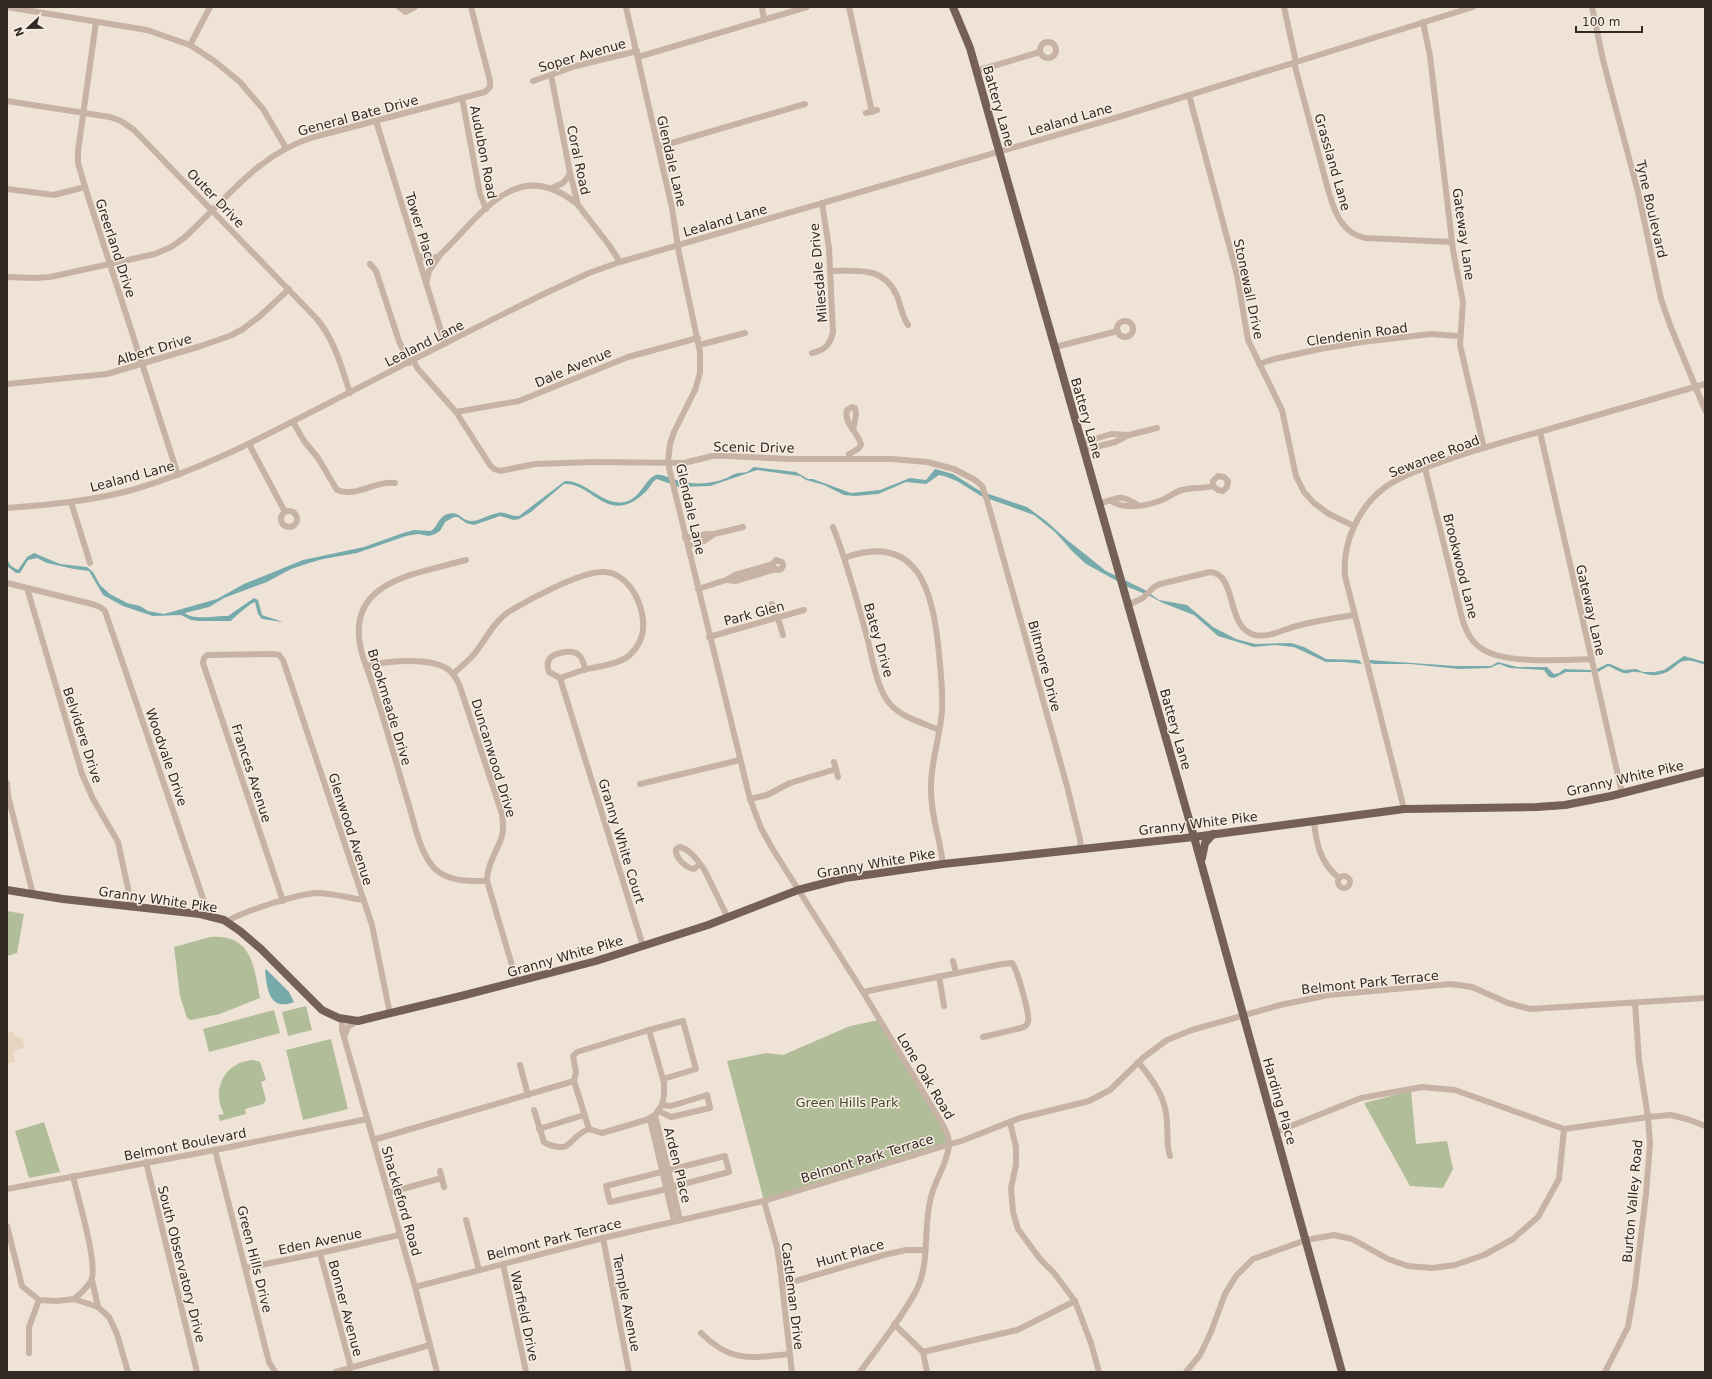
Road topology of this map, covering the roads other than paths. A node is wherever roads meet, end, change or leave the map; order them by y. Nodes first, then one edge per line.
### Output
1 (7, 7) edge
2 (210, 7) edge
3 (399, 7) edge
4 (415, 7) edge
5 (471, 7) edge
6 (626, 7) edge
7 (762, 7) edge
8 (806, 7) edge
9 (848, 7) edge
10 (954, 7) edge
11 (1284, 7) edge
12 (1473, 7) edge
13 (1592, 7) edge
14 (764, 20) junction
15 (96, 22) junction
16 (1423, 22) junction
17 (190, 45) junction
18 (1040, 52) dead end
19 (637, 54) junction
20 (1295, 62) junction
21 (976, 71) junction
22 (551, 75) junction
23 (533, 81) dead end
24 (1189, 95) junction
25 (462, 98) junction
26 (7, 101) edge
27 (805, 104) dead end
28 (872, 112) dead end
29 (83, 113) junction
30 (376, 121) junction
31 (658, 147) junction
32 (286, 148) junction
33 (999, 151) junction
34 (570, 174) junction
35 (85, 187) junction
36 (552, 188) junction
37 (7, 189) edge
38 (822, 203) junction
39 (578, 205) junction
40 (486, 209) junction
41 (213, 210) junction
42 (1452, 242) junction
43 (678, 245) junction
44 (418, 256) junction
45 (439, 256) junction
46 (620, 262) junction
47 (370, 264) dead end
48 (110, 265) junction
49 (831, 271) junction
50 (7, 276) edge
51 (426, 284) junction
52 (289, 289) junction
53 (908, 325) dead end
54 (1118, 332) dead end
55 (745, 333) dead end
56 (1459, 336) junction
57 (698, 338) junction
58 (445, 344) junction
59 (699, 345) junction
60 (1055, 347) junction
61 (812, 353) dead end
62 (411, 362) junction
63 (142, 364) junction
64 (1259, 364) junction
65 (7, 384) edge
66 (1705, 384) edge
67 (1695, 387) junction
68 (350, 393) junction
69 (1705, 410) edge
70 (456, 412) junction
71 (293, 422) junction
72 (1157, 428) dead end
73 (853, 430) dead end
74 (1540, 432) junction
75 (1129, 435) junction
76 (249, 444) junction
77 (1083, 446) junction
78 (1484, 448) junction
79 (848, 458) junction
80 (668, 462) junction
81 (1424, 468) junction
82 (178, 475) junction
83 (395, 483) dead end
84 (1213, 486) dead end
85 (984, 490) joint
86 (71, 502) junction
87 (1099, 504) junction
88 (7, 508) edge
89 (285, 512) dead end
90 (1354, 526) junction
91 (743, 527) dead end
92 (833, 527) dead end
93 (714, 534) junction
94 (686, 538) junction
95 (688, 546) junction
96 (844, 558) junction
97 (466, 560) dead end
98 (90, 563) dead end
99 (774, 567) dead end
100 (7, 583) edge
101 (27, 588) junction
102 (698, 589) junction
103 (772, 604) dead end
104 (1128, 605) junction
105 (804, 610) dead end
106 (1354, 615) junction
107 (777, 618) junction
108 (783, 635) dead end
109 (709, 636) junction
110 (279, 655) joint
111 (1592, 659) junction
112 (366, 666) junction
113 (585, 670) junction
114 (453, 674) junction
115 (560, 678) junction
116 (939, 730) junction
117 (740, 760) junction
118 (834, 762) dead end
119 (836, 769) junction
120 (1705, 772) edge
121 (838, 777) dead end
122 (7, 784) edge
123 (640, 784) dead end
124 (1622, 793) junction
125 (8, 795) edge
126 (750, 799) junction
127 (1404, 809) junction
128 (1314, 821) junction
129 (1213, 834) junction
130 (1194, 836) junction
131 (1081, 849) junction
132 (1201, 862) junction
133 (700, 864) dead end
134 (943, 864) junction
135 (1339, 878) dead end
136 (487, 881) junction
137 (7, 890) edge
138 (798, 890) junction
139 (33, 894) junction
140 (283, 900) junction
141 (363, 900) junction
142 (132, 907) junction
143 (209, 916) junction
144 (728, 918) junction
145 (226, 922) junction
146 (643, 946) junction
147 (954, 961) dead end
148 (956, 973) junction
149 (939, 976) junction
150 (517, 982) junction
151 (863, 992) junction
152 (1705, 998) edge
153 (1635, 1003) junction
154 (944, 1006) dead end
155 (390, 1014) junction
156 (1244, 1015) junction
157 (342, 1019) junction
158 (358, 1020) junction
159 (649, 1030) junction
160 (344, 1037) junction
161 (983, 1037) dead end
162 (1138, 1062) junction
163 (520, 1065) dead end
164 (663, 1079) junction
165 (574, 1081) junction
166 (528, 1095) junction
167 (662, 1105) junction
168 (534, 1110) dead end
169 (584, 1115) junction
170 (654, 1115) junction
171 (1648, 1117) junction
172 (367, 1119) junction
173 (1010, 1122) junction
174 (1705, 1126) edge
175 (589, 1128) junction
176 (539, 1129) junction
177 (1564, 1129) junction
178 (1276, 1132) junction
179 (373, 1140) junction
180 (949, 1145) junction
181 (215, 1150) junction
182 (1170, 1156) dead end
183 (146, 1162) junction
184 (665, 1171) junction
185 (440, 1172) dead end
186 (73, 1176) junction
187 (442, 1178) junction
188 (444, 1187) dead end
189 (669, 1188) junction
190 (7, 1189) edge
191 (388, 1193) junction
192 (764, 1201) junction
193 (466, 1220) dead end
194 (677, 1221) junction
195 (7, 1226) edge
196 (399, 1234) junction
197 (603, 1238) junction
198 (1306, 1240) junction
199 (925, 1250) junction
200 (320, 1253) junction
201 (503, 1264) junction
202 (246, 1268) junction
203 (479, 1270) junction
204 (92, 1280) junction
205 (782, 1285) junction
206 (415, 1287) junction
207 (74, 1299) junction
208 (39, 1300) junction
209 (1075, 1301) junction
210 (98, 1307) junction
211 (894, 1324) junction
212 (701, 1333) dead end
213 (430, 1345) junction
214 (923, 1352) junction
215 (29, 1353) dead end
216 (789, 1354) junction
217 (351, 1368) junction
218 (128, 1372) edge
219 (197, 1372) edge
220 (274, 1372) edge
221 (336, 1372) edge
222 (437, 1372) edge
223 (526, 1372) edge
224 (630, 1372) edge
225 (792, 1372) edge
226 (860, 1372) edge
227 (926, 1372) edge
228 (1099, 1372) edge
229 (1186, 1372) edge
230 (1342, 1372) edge
231 (1605, 1372) edge

1 - 15 street
2 - 17 street
3 - 4 street
5 - 25 street, General Bate Drive
6 - 19 street, Glendale Lane
7 - 14 street
8 - 14 street, Soper Avenue
9 - 28 street
10 - 21 main road, Battery Lane
11 - 20 street, Grassland Lane
12 - 16 street, Lealand Lane
13 - 67 street, Tyne Boulevard
14 - 19 street, Soper Avenue
15 - 17 street
15 - 29 street, Greerland Drive
16 - 20 street, Lealand Lane
16 - 42 street, Gateway Lane
17 - 32 street
18 - 21 street
19 - 22 street, Soper Avenue
19 - 31 street, Glendale Lane
20 - 24 street, Lealand Lane
20 - 42 street, Grassland Lane
21 - 33 main road, Battery Lane
22 - 23 street, Soper Avenue
22 - 34 street, Coral Road
24 - 33 street, Lealand Lane
24 - 64 street, Stonewall Drive
25 - 30 street, General Bate Drive
25 - 40 street, Audubon Road
26 - 29 street, Outer Drive
27 - 31 street
29 - 35 street, Greerland Drive
29 - 41 street, Outer Drive
30 - 32 street, General Bate Drive
30 - 44 street, Tower Place
31 - 43 street, Glendale Lane
32 - 41 street, General Bate Drive
33 - 38 street, Lealand Lane
33 - 60 main road, Battery Lane
34 - 36 street
34 - 39 street, Coral Road
35 - 37 street
35 - 48 street, Greerland Drive
36 - 39 street
36 - 40 street
38 - 43 street, Lealand Lane
38 - 49 street, Milesdale Drive
39 - 46 street, Coral Road
40 - 45 street
41 - 48 street, General Bate Drive
41 - 52 street, Outer Drive
42 - 56 street, Gateway Lane
43 - 46 street, Lealand Lane
43 - 57 street, Glendale Lane
44 - 45 street
44 - 51 street, Tower Place
45 - 51 street
46 - 58 street, Lealand Lane
47 - 62 street
48 - 50 street, General Bate Drive
48 - 63 street, Greerland Drive
49 - 53 street
49 - 61 street, Milesdale Drive
51 - 58 street, Tower Place
52 - 63 street, Albert Drive
52 - 68 street, Outer Drive
54 - 60 street
55 - 59 street
56 - 64 street, Clendenin Road
56 - 78 street, Gateway Lane
57 - 59 street, Glendale Lane
57 - 70 street, Dale Avenue
58 - 62 street, Lealand Lane
59 - 80 street, Glendale Lane
60 - 77 main road, Battery Lane
62 - 68 street, Lealand Lane
62 - 70 street
63 - 65 street, Albert Drive
63 - 82 street, Greerland Drive
64 - 90 street, Stonewall Drive
66 - 67 street, Sewanee Road
67 - 69 street, Tyne Boulevard
67 - 74 street, Sewanee Road
68 - 71 street, Lealand Lane
70 - 80 street, Scenic Drive
71 - 76 street, Lealand Lane
71 - 83 street
72 - 75 street
73 - 79 street
74 - 78 street, Sewanee Road
74 - 111 street, Gateway Lane
75 - 77 street
75 - 77 street
76 - 82 street, Lealand Lane
76 - 89 street
77 - 87 main road, Battery Lane
78 - 81 street, Sewanee Road
79 - 80 street, Scenic Drive
79 - 85 street, Scenic Drive
80 - 94 street, Glendale Lane
81 - 90 street, Sewanee Road
81 - 111 street, Brookwood Lane
82 - 86 street, Lealand Lane
84 - 87 street
85 - 131 street, Biltmore Drive
86 - 88 street, Lealand Lane
86 - 98 street
87 - 104 main road, Battery Lane
90 - 106 street, Sewanee Road
91 - 93 street
92 - 96 street, Batey Drive
93 - 94 street
93 - 95 street
94 - 95 street, Glendale Lane
95 - 102 street, Glendale Lane
96 - 116 street, Batey Drive
96 - 116 street
97 - 112 street, Brookmeade Drive
99 - 102 street
100 - 101 street
101 - 142 street, Belvidere Drive
101 - 143 street, Woodvale Drive
102 - 109 street, Glendale Lane
103 - 107 street
104 - 106 street
104 - 130 main road, Battery Lane
105 - 107 street, Park Glen
106 - 127 street, Sewanee Road
107 - 108 street
107 - 109 street, Park Glen
109 - 117 street, Glendale Lane
110 - 140 street, Frances Avenue
110 - 141 street, Glenwood Avenue
111 - 124 street, Gateway Lane
112 - 114 street
112 - 136 street, Brookmeade Drive
113 - 114 street
113 - 115 street
113 - 115 street
114 - 136 street, Duncanwood Drive
115 - 146 street, Granny White Court
116 - 134 street
117 - 123 street
117 - 126 street, Glendale Lane
118 - 119 street
119 - 121 street
119 - 126 street
120 - 124 main road, Granny White Pike
122 - 125 street
124 - 127 main road, Granny White Pike
125 - 139 street
126 - 138 street, Glendale Lane
127 - 128 main road, Granny White Pike
128 - 129 main road, Granny White Pike
128 - 135 street
129 - 130 main road, Granny White Pike
129 - 132 main road
130 - 131 main road, Granny White Pike
130 - 132 main road, Harding Place
131 - 134 main road, Granny White Pike
132 - 156 main road, Harding Place
133 - 144 street
134 - 138 main road, Granny White Pike
136 - 150 street, Duncanwood Drive
137 - 139 main road, Granny White Pike
138 - 144 main road, Granny White Pike
138 - 151 street, Lone Oak Road
139 - 142 main road, Granny White Pike
140 - 141 street
140 - 145 street
141 - 155 street, Glenwood Avenue
142 - 143 main road, Granny White Pike
143 - 145 main road, Granny White Pike
144 - 146 main road, Granny White Pike
145 - 157 main road, Granny White Pike
146 - 150 main road, Granny White Pike
147 - 148 street
148 - 149 street
148 - 161 street
149 - 151 street
149 - 154 street
150 - 155 main road, Granny White Pike
151 - 180 street, Lone Oak Road
152 - 153 street, Belmont Park Terrace
153 - 156 street, Belmont Park Terrace
153 - 171 street, Burton Valley Road
155 - 158 main road, Granny White Pike
156 - 162 street, Belmont Park Terrace
156 - 178 main road, Harding Place
157 - 158 main road, Granny White Pike
157 - 160 street, Shackleford Road
158 - 160 street
159 - 164 street
159 - 164 street
159 - 165 street
160 - 172 street, Shackleford Road
162 - 173 street, Belmont Park Terrace
162 - 182 street
163 - 166 street
164 - 167 street
165 - 166 street
165 - 169 street
166 - 179 street
167 - 170 street
167 - 170 street
168 - 176 street
169 - 175 street
169 - 176 street
170 - 175 street
170 - 184 street, Arden Place
171 - 174 street
171 - 177 street
171 - 231 street, Burton Valley Road
172 - 179 street, Shackleford Road
172 - 181 street, Belmont Boulevard
173 - 180 street, Belmont Park Terrace
173 - 209 street
175 - 176 street
177 - 178 street
177 - 198 street
178 - 198 main road, Harding Place
179 - 191 street, Shackleford Road
180 - 192 street, Belmont Park Terrace
180 - 199 street
181 - 183 street, Belmont Boulevard
181 - 202 street, Green Hills Drive
183 - 186 street, Belmont Boulevard
183 - 219 street, South Observatory Drive
184 - 189 street, Arden Place
184 - 189 street
184 - 189 street
185 - 187 street
186 - 190 street, Belmont Boulevard
186 - 204 street
187 - 188 street
187 - 191 street
189 - 194 street, Arden Place
191 - 196 street, Shackleford Road
192 - 194 street, Belmont Park Terrace
192 - 205 street, Castleman Drive
193 - 203 street
194 - 197 street, Belmont Park Terrace
195 - 208 street
196 - 200 street, Eden Avenue
196 - 206 street, Shackleford Road
197 - 201 street, Belmont Park Terrace
197 - 224 street, Temple Avenue
198 - 229 street
198 - 230 main road, Harding Place
199 - 205 street, Hunt Place
199 - 211 street
200 - 202 street, Eden Avenue
200 - 217 street, Bonner Avenue
201 - 203 street, Belmont Park Terrace
201 - 223 street, Warfield Drive
202 - 220 street, Green Hills Drive
203 - 206 street, Belmont Park Terrace
204 - 207 street
204 - 210 street
205 - 216 street, Castleman Drive
206 - 213 street, Shackleford Road
207 - 208 street
207 - 210 street
208 - 215 street
209 - 214 street
209 - 228 street
210 - 218 street
211 - 214 street
211 - 226 street
212 - 216 street
213 - 217 street
213 - 222 street, Shackleford Road
214 - 227 street
216 - 225 street, Castleman Drive
217 - 221 street

